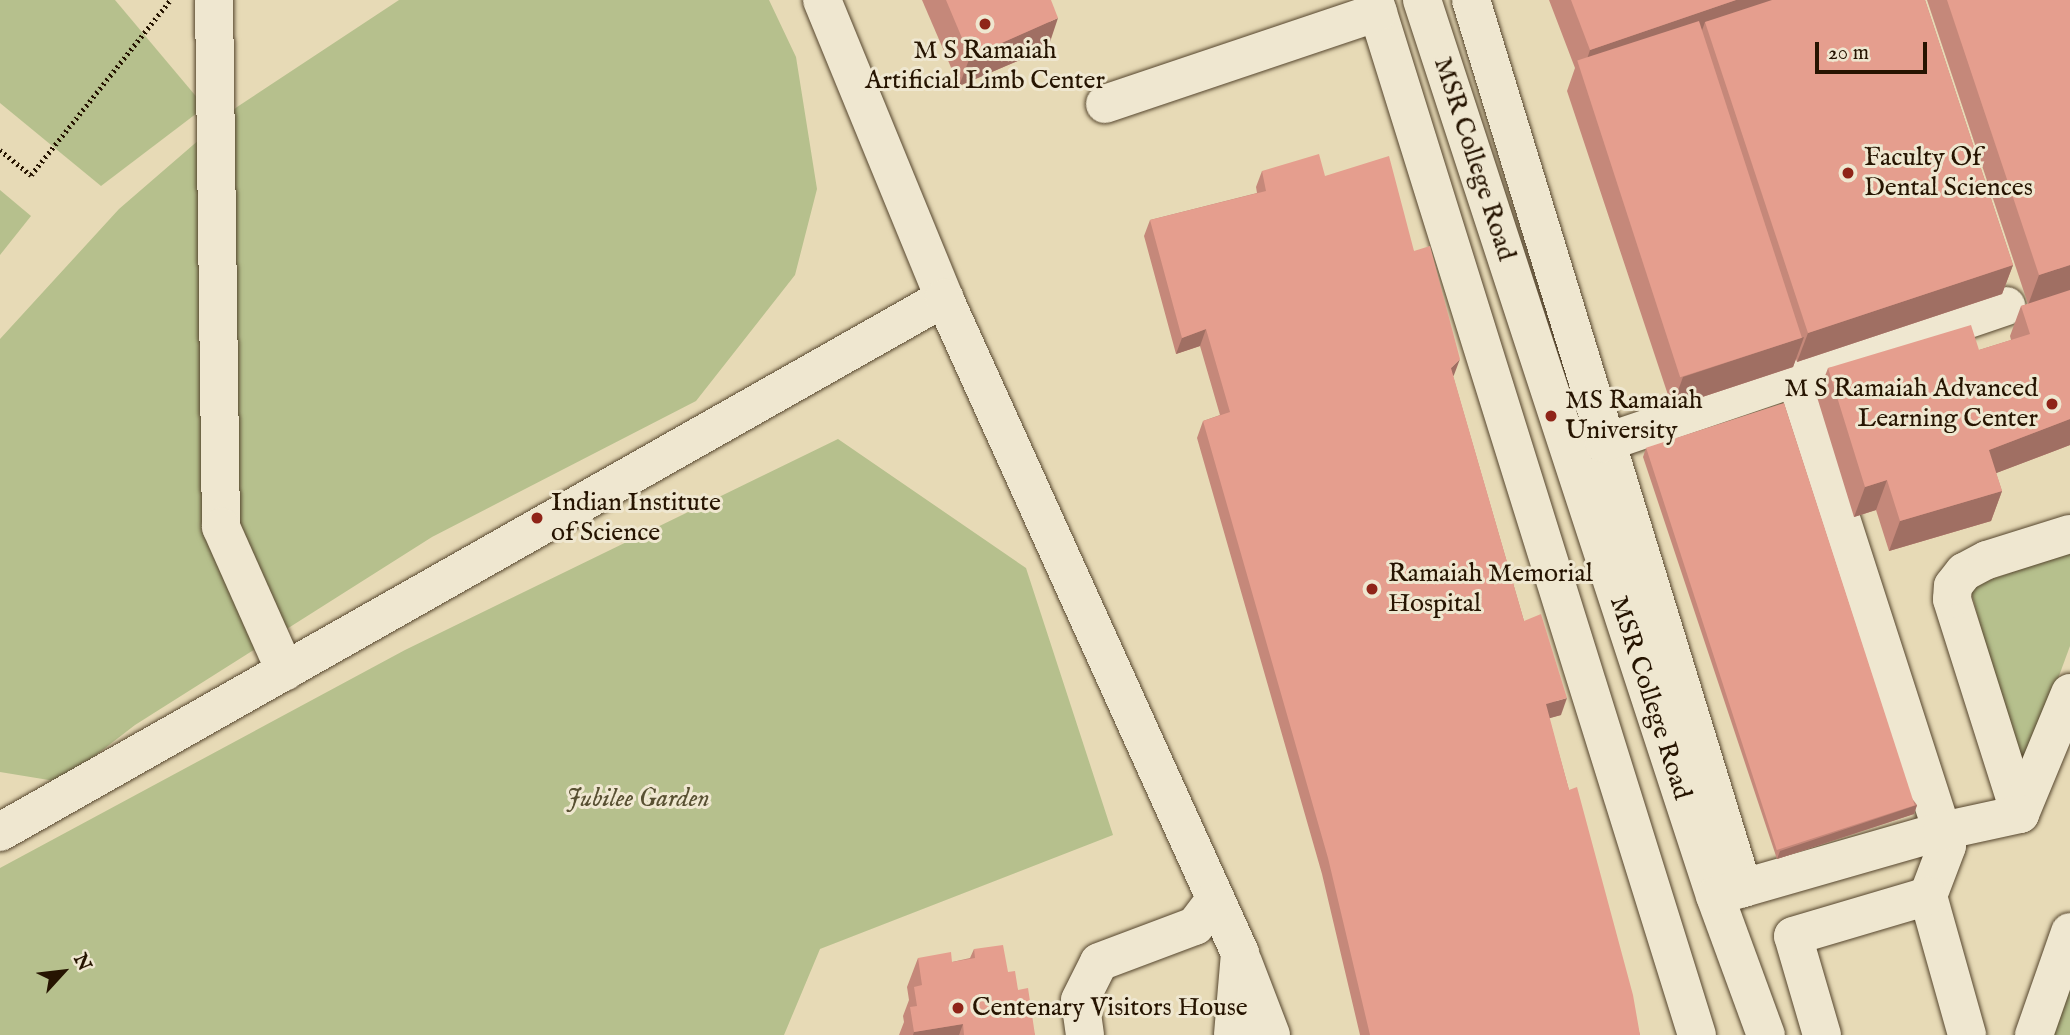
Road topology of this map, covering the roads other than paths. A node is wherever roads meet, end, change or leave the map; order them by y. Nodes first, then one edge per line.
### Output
1 (214, 0) edge
2 (822, 0) edge
3 (1422, 0) edge
4 (1471, 0) edge
5 (1376, 6) edge
6 (1104, 104) dead end
7 (944, 298) junction
8 (2006, 306) dead end
9 (1795, 376) junction
10 (1604, 443) junction
11 (2070, 534) edge
12 (285, 671) junction
13 (2070, 693) edge
14 (2020, 814) junction
15 (1942, 831) junction
16 (0, 832) edge
17 (1729, 892) junction
18 (1928, 896) junction
19 (1215, 899) junction
20 (1662, 915) junction
21 (1240, 953) junction
22 (2066, 957) edge
23 (1085, 1035) edge
24 (1233, 1035) edge
25 (1271, 1035) edge
26 (1697, 1035) edge
27 (1766, 1035) edge
28 (1822, 1035) edge
29 (1967, 1035) edge
30 (2034, 1035) edge

1 - 12 street
2 - 7 street
3 - 17 street, MSR College Road
4 - 10 street
5 - 6 street
5 - 20 street
7 - 12 street
7 - 19 street
8 - 9 street
9 - 10 street
9 - 15 street
10 - 17 street
11 - 14 street
12 - 16 street
13 - 14 street
14 - 15 street
15 - 17 street
15 - 18 street
17 - 20 street
17 - 27 street, MSR College Road
18 - 28 street
18 - 29 street
19 - 21 street
19 - 23 street
20 - 26 street
21 - 24 street
21 - 25 street
22 - 30 street

